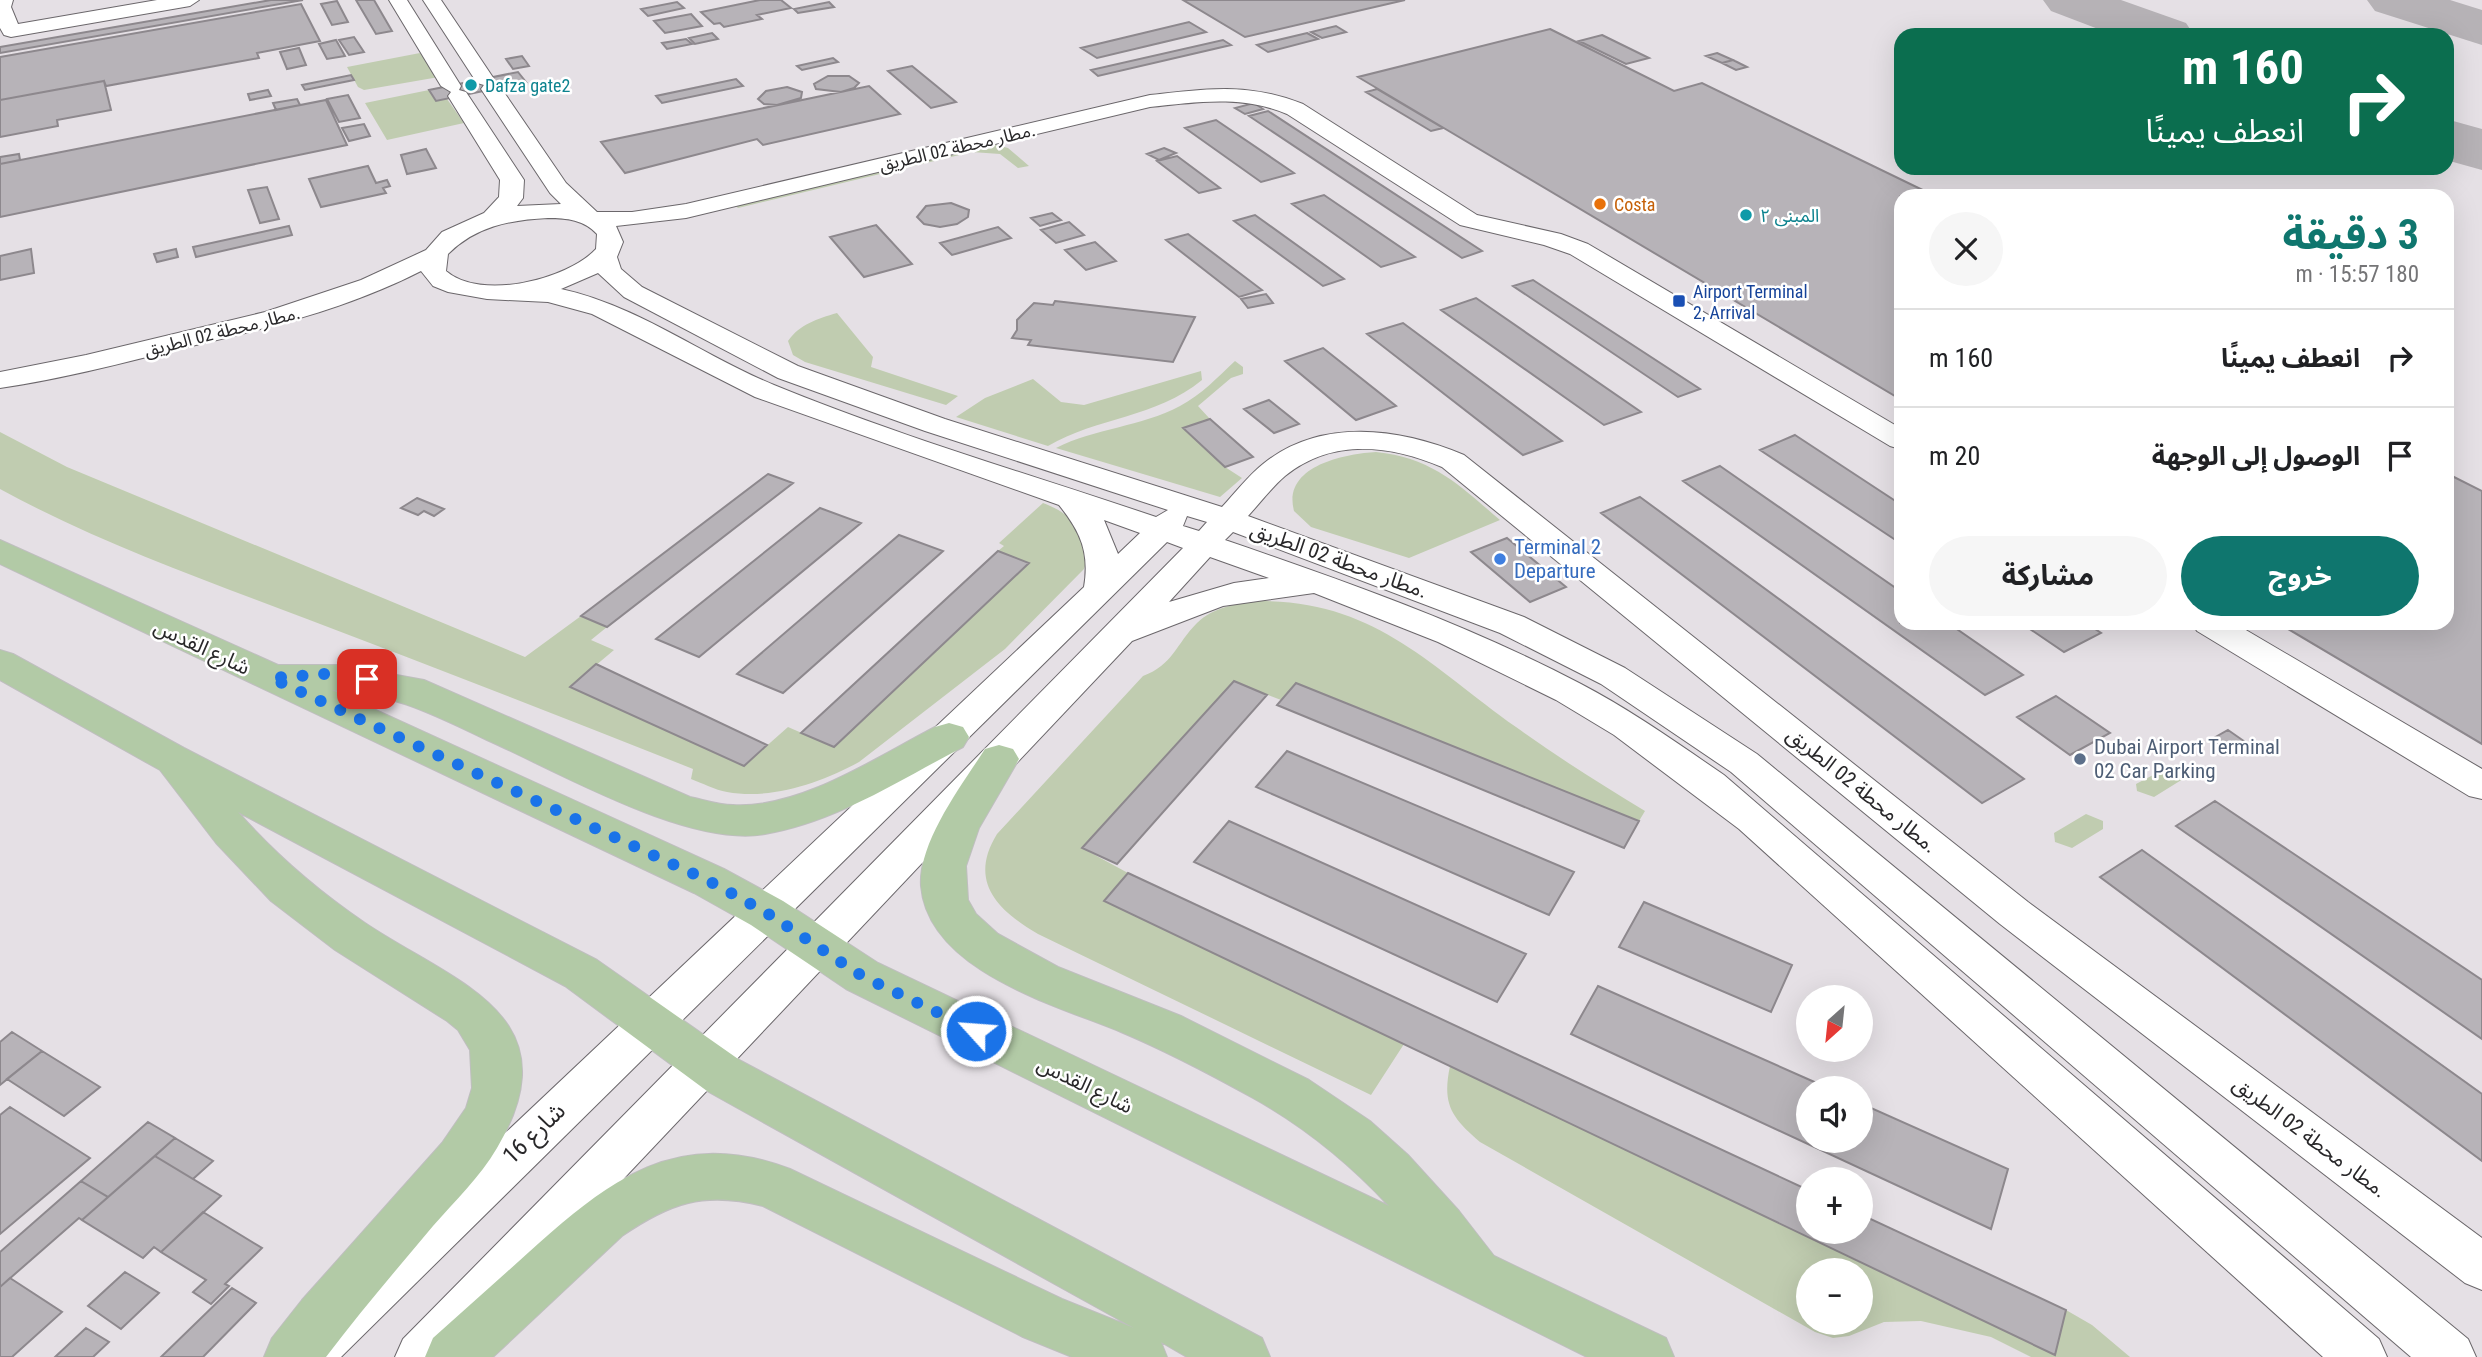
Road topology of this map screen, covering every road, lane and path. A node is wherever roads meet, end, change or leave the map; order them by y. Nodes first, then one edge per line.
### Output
1 (4, 0) edge
2 (9, 0) edge
3 (191, 0) edge
4 (398, 0) edge
5 (432, 0) edge
6 (46, 25) junction
7 (457, 39) junction
8 (426, 45) junction
9 (496, 97) junction
10 (463, 103) junction
11 (591, 217) junction
12 (492, 219) junction
13 (434, 255) junction
14 (604, 256) junction
15 (519, 291) junction
16 (0, 380) edge
17 (1894, 436) edge
18 (1071, 500) junction
19 (1186, 505) junction
20 (1160, 530) junction
21 (1216, 532) junction
22 (0, 551) edge
23 (1100, 587) junction
24 (1332, 588) junction
25 (2221, 630) edge
26 (1115, 637) junction
27 (0, 663) edge
28 (271, 678) junction
29 (949, 737) junction
30 (170, 758) junction
31 (999, 758) junction
32 (2482, 786) edge
33 (767, 913) junction
34 (817, 947) junction
35 (650, 1023) junction
36 (703, 1062) junction
37 (2482, 1266) edge
38 (1479, 1276) junction
39 (292, 1357) edge
40 (305, 1357) edge
41 (421, 1357) edge
42 (453, 1357) edge
43 (1139, 1357) edge
44 (1242, 1357) edge
45 (1646, 1357) edge
46 (2361, 1357) edge
47 (2451, 1357) edge

1 - 6 street
2 - 6 street
3 - 6 street
4 - 8 street
5 - 7 street
7 - 8 street
7 - 9 street
8 - 10 street
9 - 10 street
9 - 11 street
10 - 12 street
11 - 12 street, مطار محطة 02 الطريق.
11 - 14 street
11 - 17 street, مطار محطة 02 الطريق.
12 - 13 street, مطار محطة 02 الطريق.
13 - 15 street
13 - 16 street, مطار محطة 02 الطريق.
14 - 15 street
14 - 19 street, مطار محطة 02 الطريق.
15 - 18 street, مطار محطة 02 الطريق.
18 - 20 street, مطار محطة 02 الطريق.
18 - 23 street
19 - 20 street
19 - 21 street, مطار محطة 02 الطريق.
20 - 21 street, مطار محطة 02 الطريق.
20 - 23 street
21 - 24 street, مطار محطة 02 الطريق.
21 - 26 street, مطار محطة 02 الطريق.
21 - 37 street, مطار محطة 02 الطريق.
21 - 47 street, مطار محطة 02 الطريق.
22 - 28 main road, شارع القدس
23 - 29 street
24 - 26 street
24 - 46 street, مطار محطة 02 الطريق.
25 - 32 street
26 - 31 street, مطار محطة 02 الطريق.
27 - 30 main road
28 - 29 main road
28 - 33 main road, شارع القدس
29 - 33 street
30 - 35 main road
30 - 39 main road
31 - 34 street, مطار محطة 02 الطريق.
31 - 38 main road
33 - 34 main road, شارع القدس
33 - 35 street, شارع 16
34 - 36 street
34 - 38 main road, شارع القدس
35 - 36 main road
35 - 40 street, شارع 16
36 - 41 street
36 - 44 main road
38 - 45 main road, شارع القدس
42 - 43 main road

